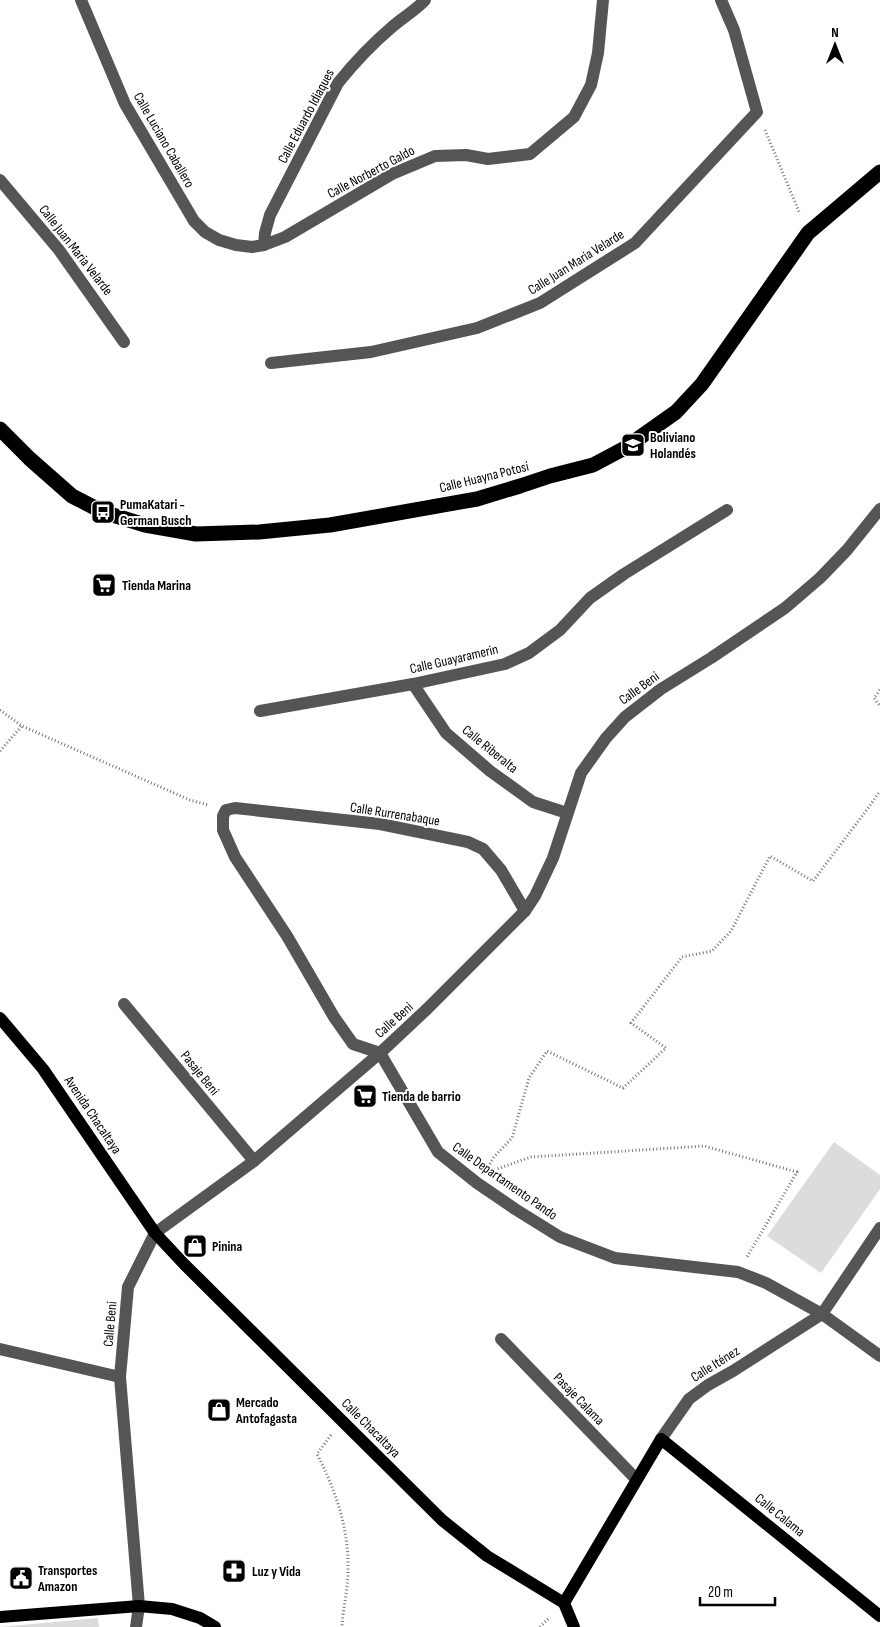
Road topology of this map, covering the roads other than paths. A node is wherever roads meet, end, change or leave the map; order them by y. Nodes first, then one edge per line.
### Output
1 (81, 0) edge
2 (425, 0) edge
3 (603, 0) edge
4 (721, 0) edge
5 (880, 172) edge
6 (0, 180) edge
7 (264, 245) junction
8 (124, 342) dead end
9 (271, 363) dead end
10 (0, 429) edge
11 (880, 509) edge
12 (727, 510) dead end
13 (413, 684) junction
14 (260, 711) dead end
15 (567, 813) junction
16 (525, 911) junction
17 (124, 1004) dead end
18 (0, 1018) edge
19 (380, 1052) junction
20 (254, 1161) junction
21 (880, 1228) edge
22 (155, 1233) junction
23 (822, 1314) junction
24 (501, 1339) dead end
25 (0, 1349) edge
26 (880, 1356) edge
27 (120, 1377) junction
28 (661, 1438) junction
29 (636, 1480) junction
30 (564, 1603) junction
31 (139, 1606) junction
32 (879, 1613) edge
33 (0, 1617) edge
34 (136, 1627) edge
35 (215, 1627) edge
36 (574, 1627) edge

1 - 7 street, Calle Luciano Caballero
2 - 7 street, Calle Eduardo Idiaques
3 - 7 street, Calle Norberto Galdo
4 - 9 street, Calle Juan Maria Velarde
5 - 10 highway, Calle Huayna Potosí
6 - 8 street, Calle Juan Maria Velarde
11 - 15 street, Calle Beni
12 - 13 street, Calle Guayaramerin
13 - 14 street, Calle Guayaramerin
13 - 15 street, Calle Riberalta
15 - 16 street, Calle Beni
16 - 19 street, Calle Beni
16 - 19 street, Calle Rurrenabaque
17 - 20 street, Pasaje Beni
18 - 22 main road, Avenida Chacaltaya
19 - 20 street, Calle Beni
19 - 23 street, Calle Departamento Pando
20 - 22 street, Calle Beni
21 - 23 street, Calle Iténez
22 - 27 street, Calle Beni
22 - 30 main road, Calle Chacaltaya
23 - 26 street, Calle Departamento Pando
23 - 28 street, Calle Iténez
24 - 29 street, Pasaje Calama
25 - 27 street
27 - 31 street, Calle Beni
28 - 29 main road, Calle Iténez
28 - 32 main road, Calle Calama
29 - 30 main road, Calle Iténez
30 - 36 main road
31 - 33 main road
31 - 34 street, Calle Beni
31 - 35 main road

